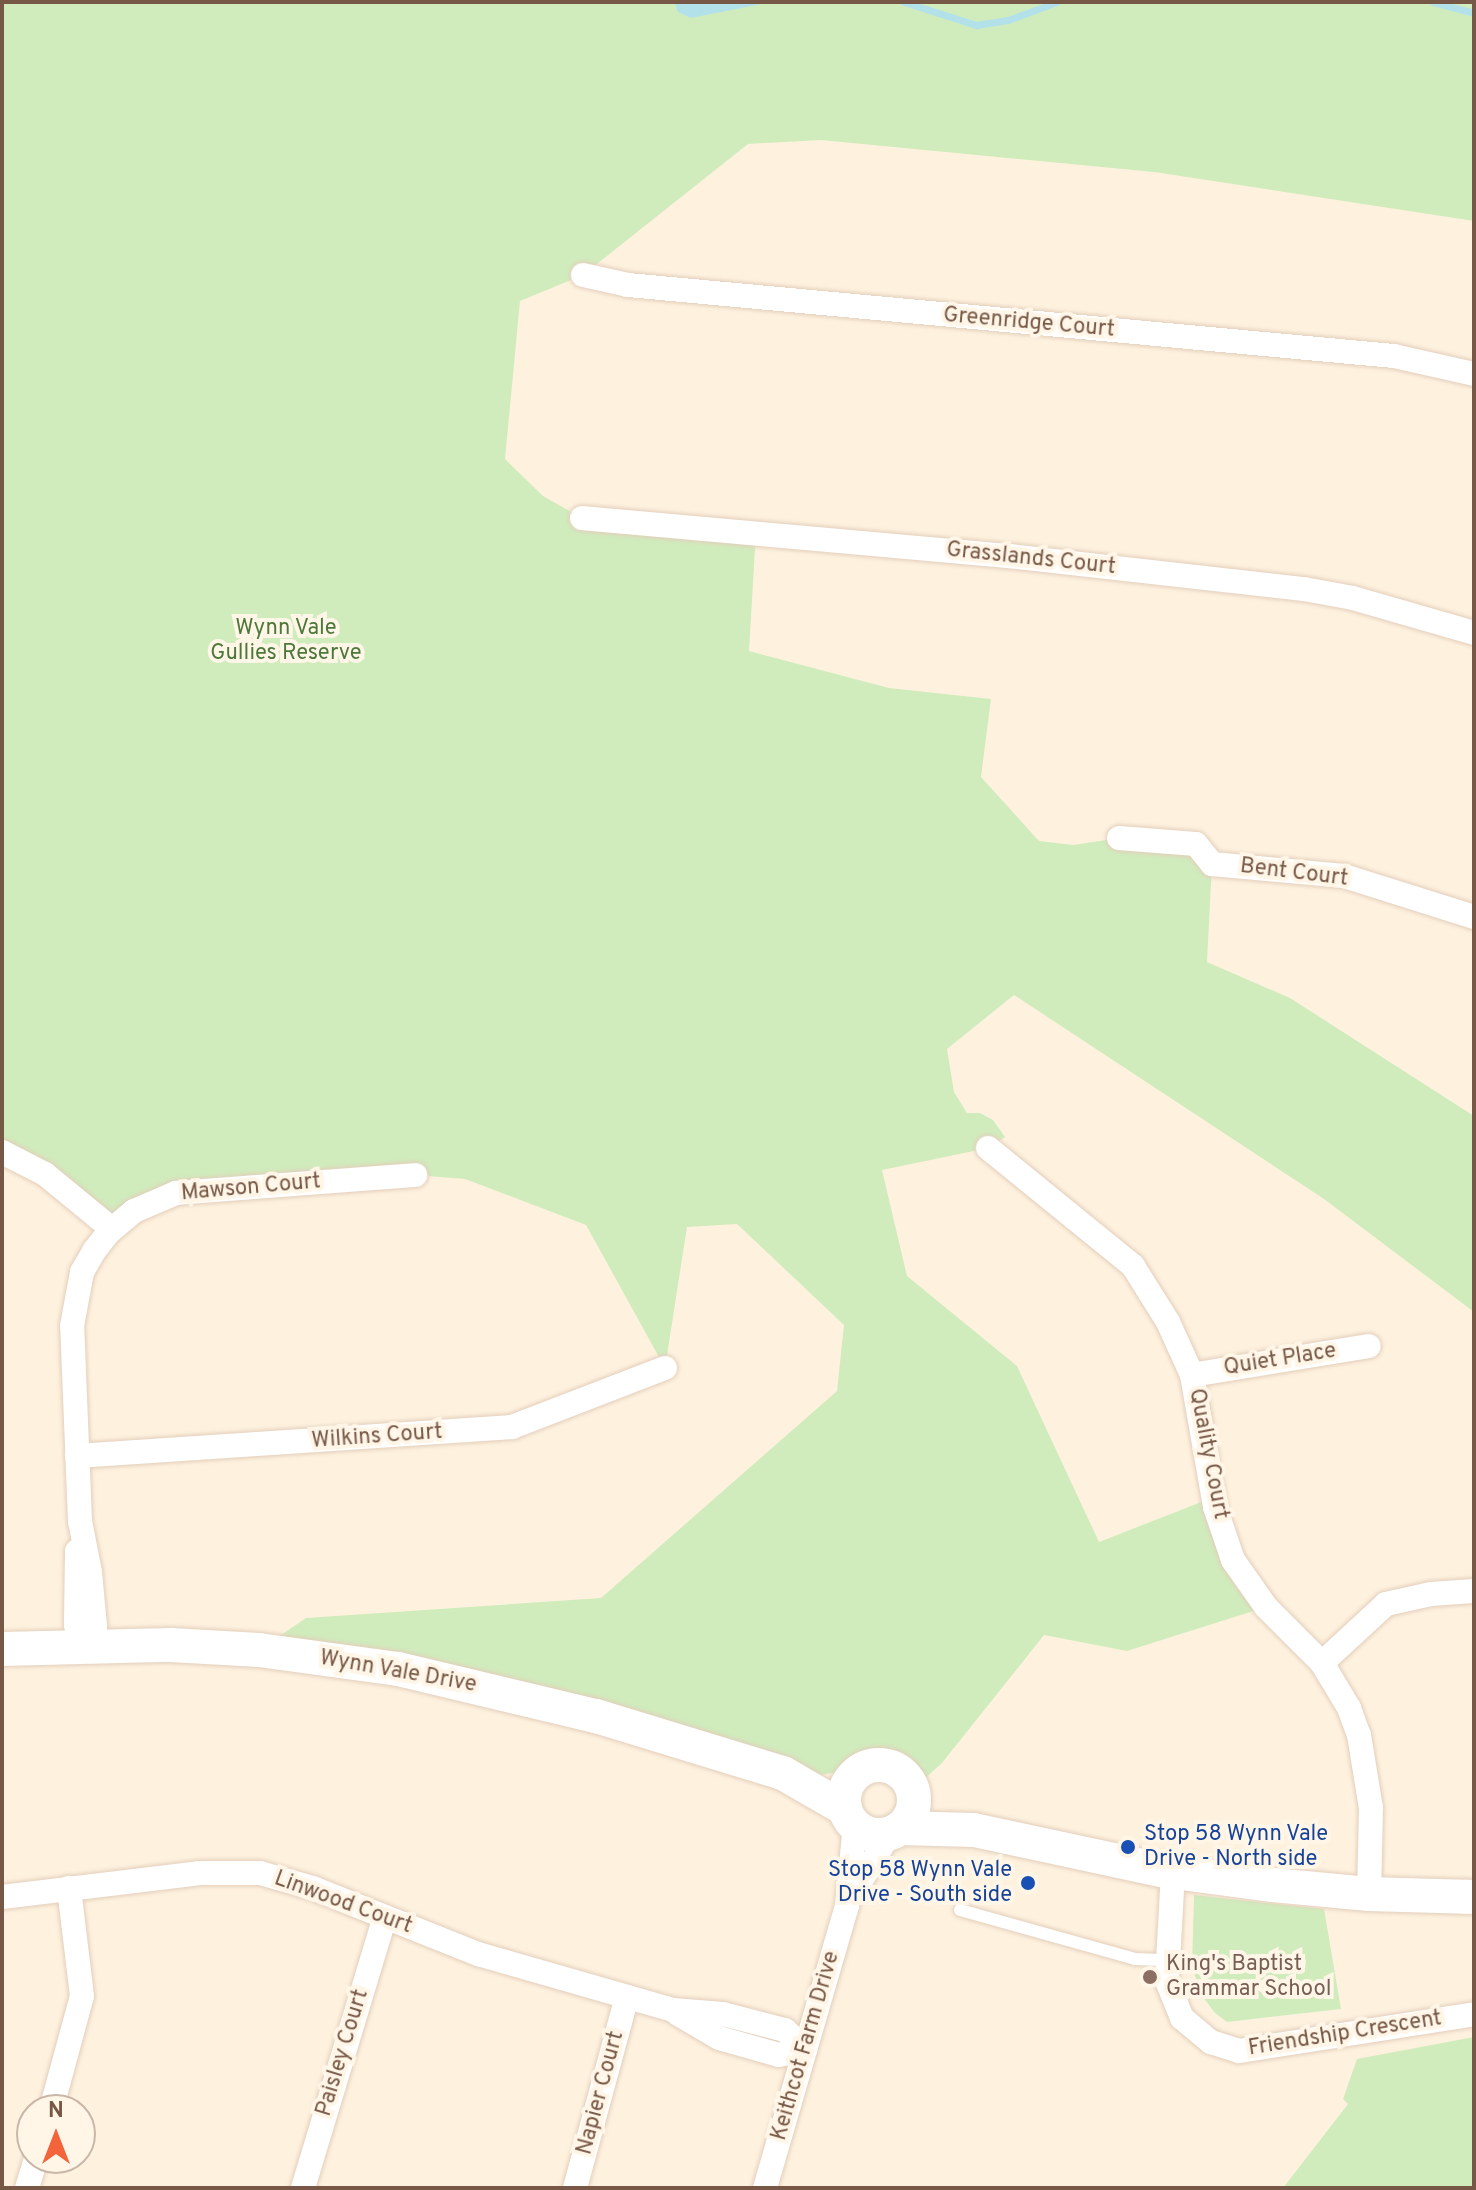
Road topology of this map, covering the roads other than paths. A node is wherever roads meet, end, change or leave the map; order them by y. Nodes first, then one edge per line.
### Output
1 (583, 275) dead end
2 (1474, 374) edge
3 (582, 518) dead end
4 (1474, 633) edge
5 (1119, 838) dead end
6 (1474, 917) edge
7 (988, 1148) dead end
8 (2, 1152) edge
9 (415, 1175) dead end
10 (112, 1229) junction
11 (1369, 1346) dead end
12 (665, 1368) dead end
13 (1192, 1375) junction
14 (77, 1456) junction
15 (1474, 1591) edge
16 (87, 1645) junction
17 (2, 1649) edge
18 (1322, 1663) junction
19 (859, 1771) junction
20 (783, 1773) junction
21 (913, 1789) junction
22 (850, 1817) junction
23 (974, 1830) junction
24 (895, 1831) junction
25 (1173, 1872) junction
26 (69, 1888) junction
27 (1369, 1894) junction
28 (2, 1897) edge
29 (1474, 1897) edge
30 (847, 1905) junction
31 (960, 1910) dead end
32 (384, 1919) junction
33 (1168, 1960) junction
34 (627, 1997) junction
35 (1474, 2014) edge
36 (805, 2049) junction
37 (55, 2094) edge
38 (303, 2188) edge
39 (575, 2188) edge
40 (765, 2188) edge

1 - 2 street, Greenridge Court
3 - 4 street, Grasslands Court
5 - 6 street, Bent Court
7 - 13 street, Quality Court
8 - 10 street
9 - 10 street, Mawson Court
10 - 14 street, Mawson Court
11 - 13 street, Quiet Place
12 - 14 street, Wilkins Court
13 - 18 street, Quality Court
14 - 16 street, Mawson Court
15 - 18 street
16 - 17 main road, Wynn Vale Drive
16 - 20 main road, Wynn Vale Drive
18 - 27 street, Quality Court
19 - 20 main road, Wynn Vale Drive
19 - 21 main road
19 - 22 main road
20 - 22 main road, Wynn Vale Drive
21 - 23 main road
21 - 24 main road
22 - 24 main road
22 - 30 street, Keithcot Farm Drive
23 - 24 main road
23 - 25 main road
24 - 30 street, Keithcot Farm Drive
25 - 27 main road
25 - 33 street, Friendship Crescent
26 - 28 street, Linwood Court
26 - 32 street, Linwood Court
26 - 37 street
27 - 29 main road
30 - 36 street, Keithcot Farm Drive
31 - 33 lane
32 - 34 street, Linwood Court
32 - 38 street, Paisley Court
33 - 35 street, Friendship Crescent
34 - 36 street, Linwood Court
34 - 39 street, Napier Court
36 - 40 street, Keithcot Farm Drive

